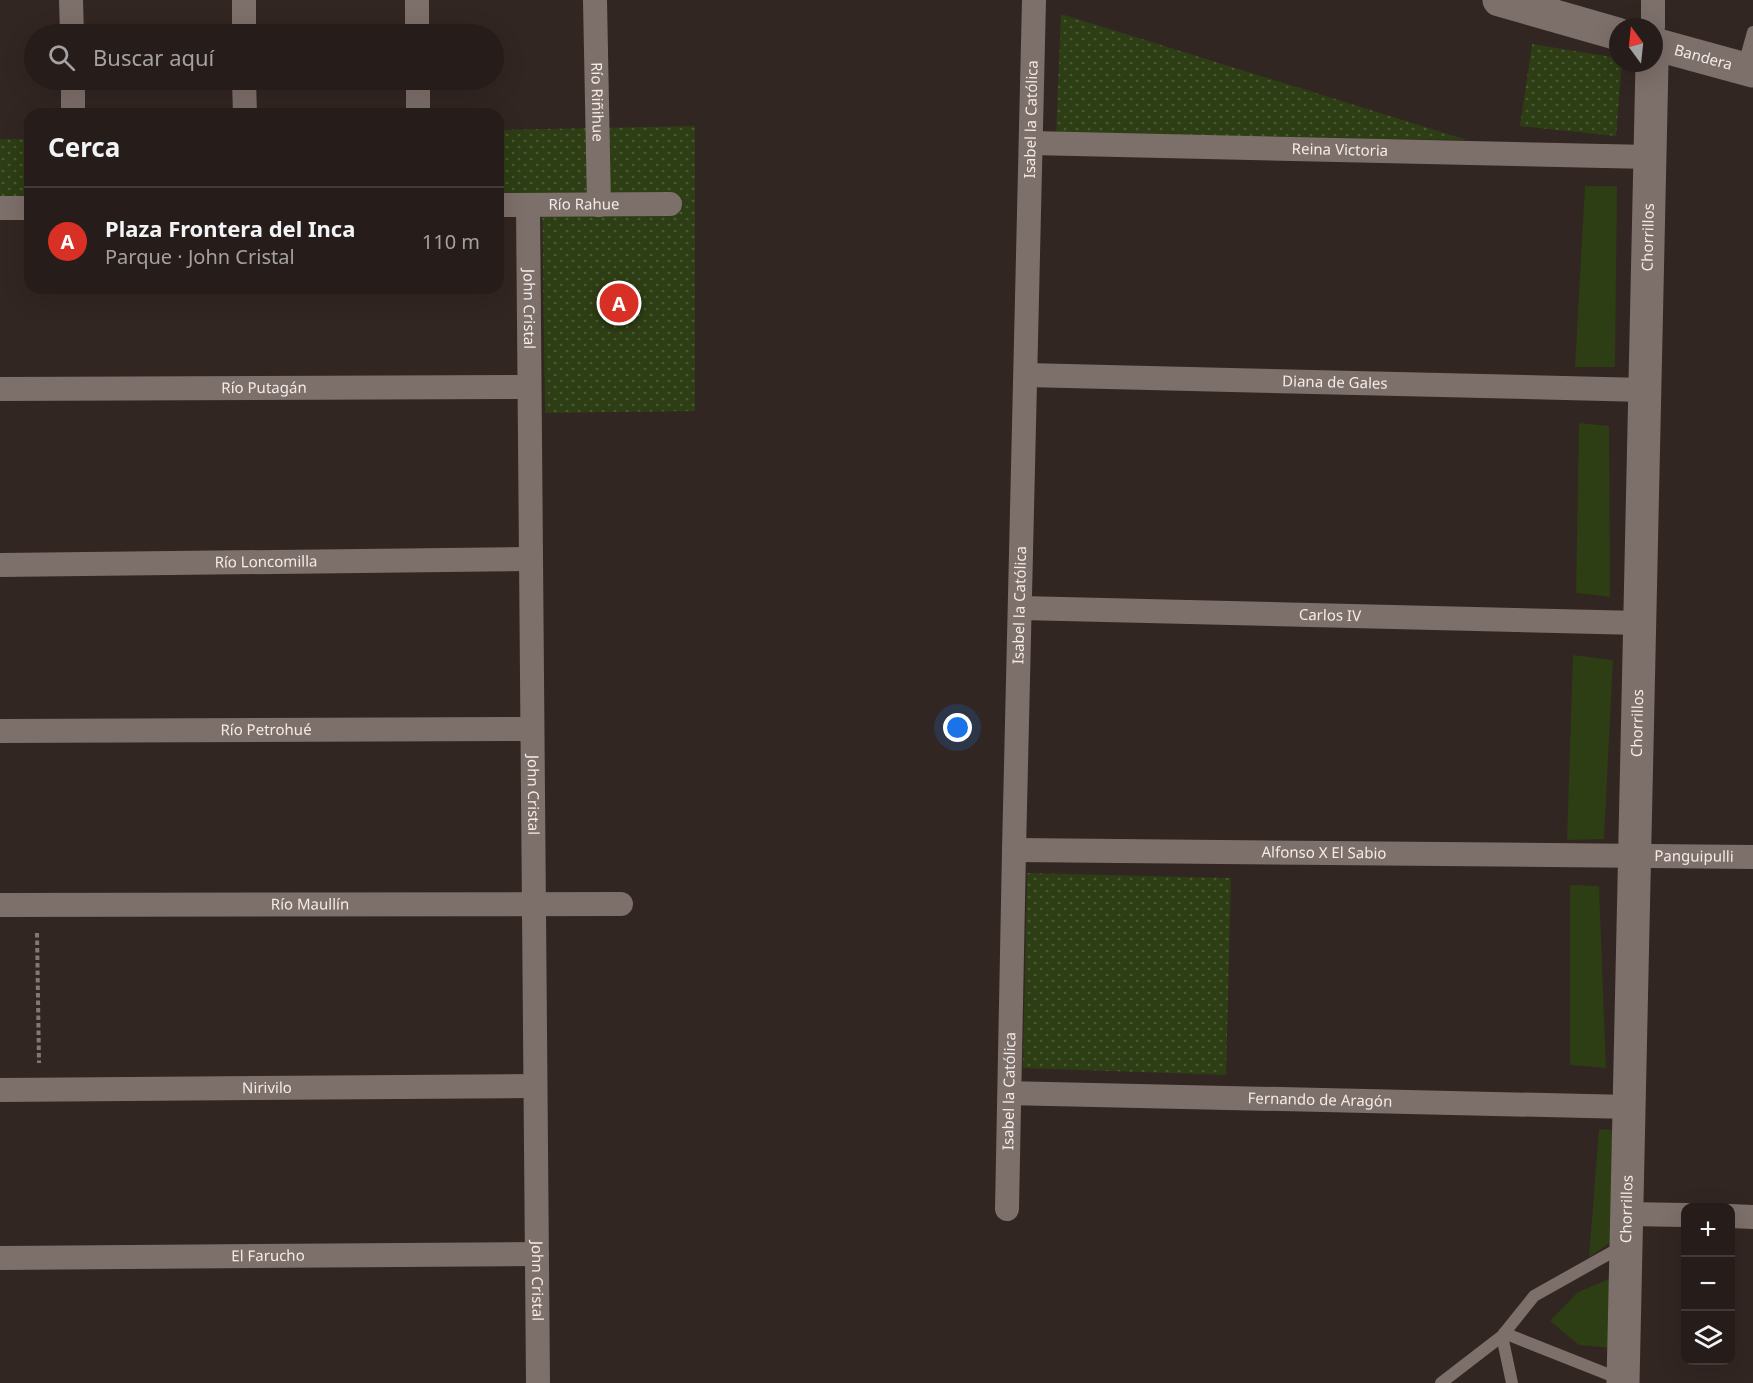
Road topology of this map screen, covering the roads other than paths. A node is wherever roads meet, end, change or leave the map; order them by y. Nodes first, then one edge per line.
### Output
1 (71, 0) edge
2 (243, 0) edge
3 (417, 0) edge
4 (595, 0) edge
5 (1034, 0) edge
6 (1498, 0) edge
7 (1653, 0) edge
8 (1653, 18) edge
9 (72, 24) edge
10 (244, 24) edge
11 (417, 24) edge
12 (1609, 31) edge
13 (1753, 32) edge
14 (1663, 46) edge
15 (1748, 69) edge
16 (1652, 72) edge
17 (72, 90) edge
18 (244, 90) edge
19 (418, 90) edge
20 (73, 108) edge
21 (245, 108) edge
22 (418, 108) edge
23 (1031, 143) junction
24 (1650, 157) junction
25 (670, 204) dead end
26 (504, 205) edge
27 (528, 205) junction
28 (599, 205) junction
29 (0, 208) edge
30 (24, 208) edge
31 (1026, 375) junction
32 (529, 387) junction
33 (0, 389) edge
34 (1645, 390) junction
35 (531, 559) junction
36 (0, 564) edge
37 (1021, 608) junction
38 (1640, 622) junction
39 (532, 729) junction
40 (0, 731) edge
41 (1014, 850) junction
42 (1635, 857) junction
43 (1753, 857) edge
44 (534, 904) junction
45 (621, 904) dead end
46 (0, 905) edge
47 (535, 1086) junction
48 (0, 1090) edge
49 (1011, 1093) junction
50 (1630, 1107) junction
51 (1007, 1209) dead end
52 (1681, 1216) edge
53 (1735, 1216) edge
54 (1753, 1217) edge
55 (1627, 1229) junction
56 (537, 1254) junction
57 (0, 1258) edge
58 (1503, 1335) junction
59 (1623, 1382) edge
60 (538, 1383) edge
61 (1441, 1383) edge
62 (1512, 1383) edge

1 - 9 street
2 - 10 street
3 - 11 street
4 - 28 street, Río Riñihue
5 - 23 street, Isabel la Católica
6 - 12 street
7 - 8 street
13 - 15 lane
14 - 15 street, Bandera
16 - 24 street, Chorrillos
17 - 20 street
18 - 21 street
19 - 22 street
23 - 24 street, Reina Victoria
23 - 31 street, Isabel la Católica
24 - 34 street, Chorrillos
25 - 28 street, Río Rahue
26 - 27 street, Río Rahue
27 - 28 street, Río Rahue
27 - 32 street, John Cristal
29 - 30 street
31 - 34 street, Diana de Gales
31 - 37 street, Isabel la Católica
32 - 33 street, Río Putagán
32 - 35 street, John Cristal
34 - 38 street, Chorrillos
35 - 36 street, Río Loncomilla
35 - 39 street, John Cristal
37 - 38 street, Carlos IV
37 - 41 street, Isabel la Católica
38 - 42 street, Chorrillos
39 - 40 street, Río Petrohué
39 - 44 street, John Cristal
41 - 42 street, Alfonso X El Sabio
41 - 49 street, Isabel la Católica
42 - 43 street, Panguipulli
42 - 50 street, Chorrillos
44 - 45 street, Río Maullín
44 - 46 street, Río Maullín
44 - 47 street, John Cristal
47 - 48 street, Nirivilo
47 - 56 street, John Cristal
49 - 50 street, Fernando de Aragón
49 - 51 street, Isabel la Católica
50 - 55 street, Chorrillos
52 - 55 street
53 - 54 street
55 - 58 lane
55 - 59 street, Chorrillos
56 - 57 street, El Farucho
56 - 60 street, John Cristal
58 - 59 lane
58 - 61 lane
58 - 62 lane

